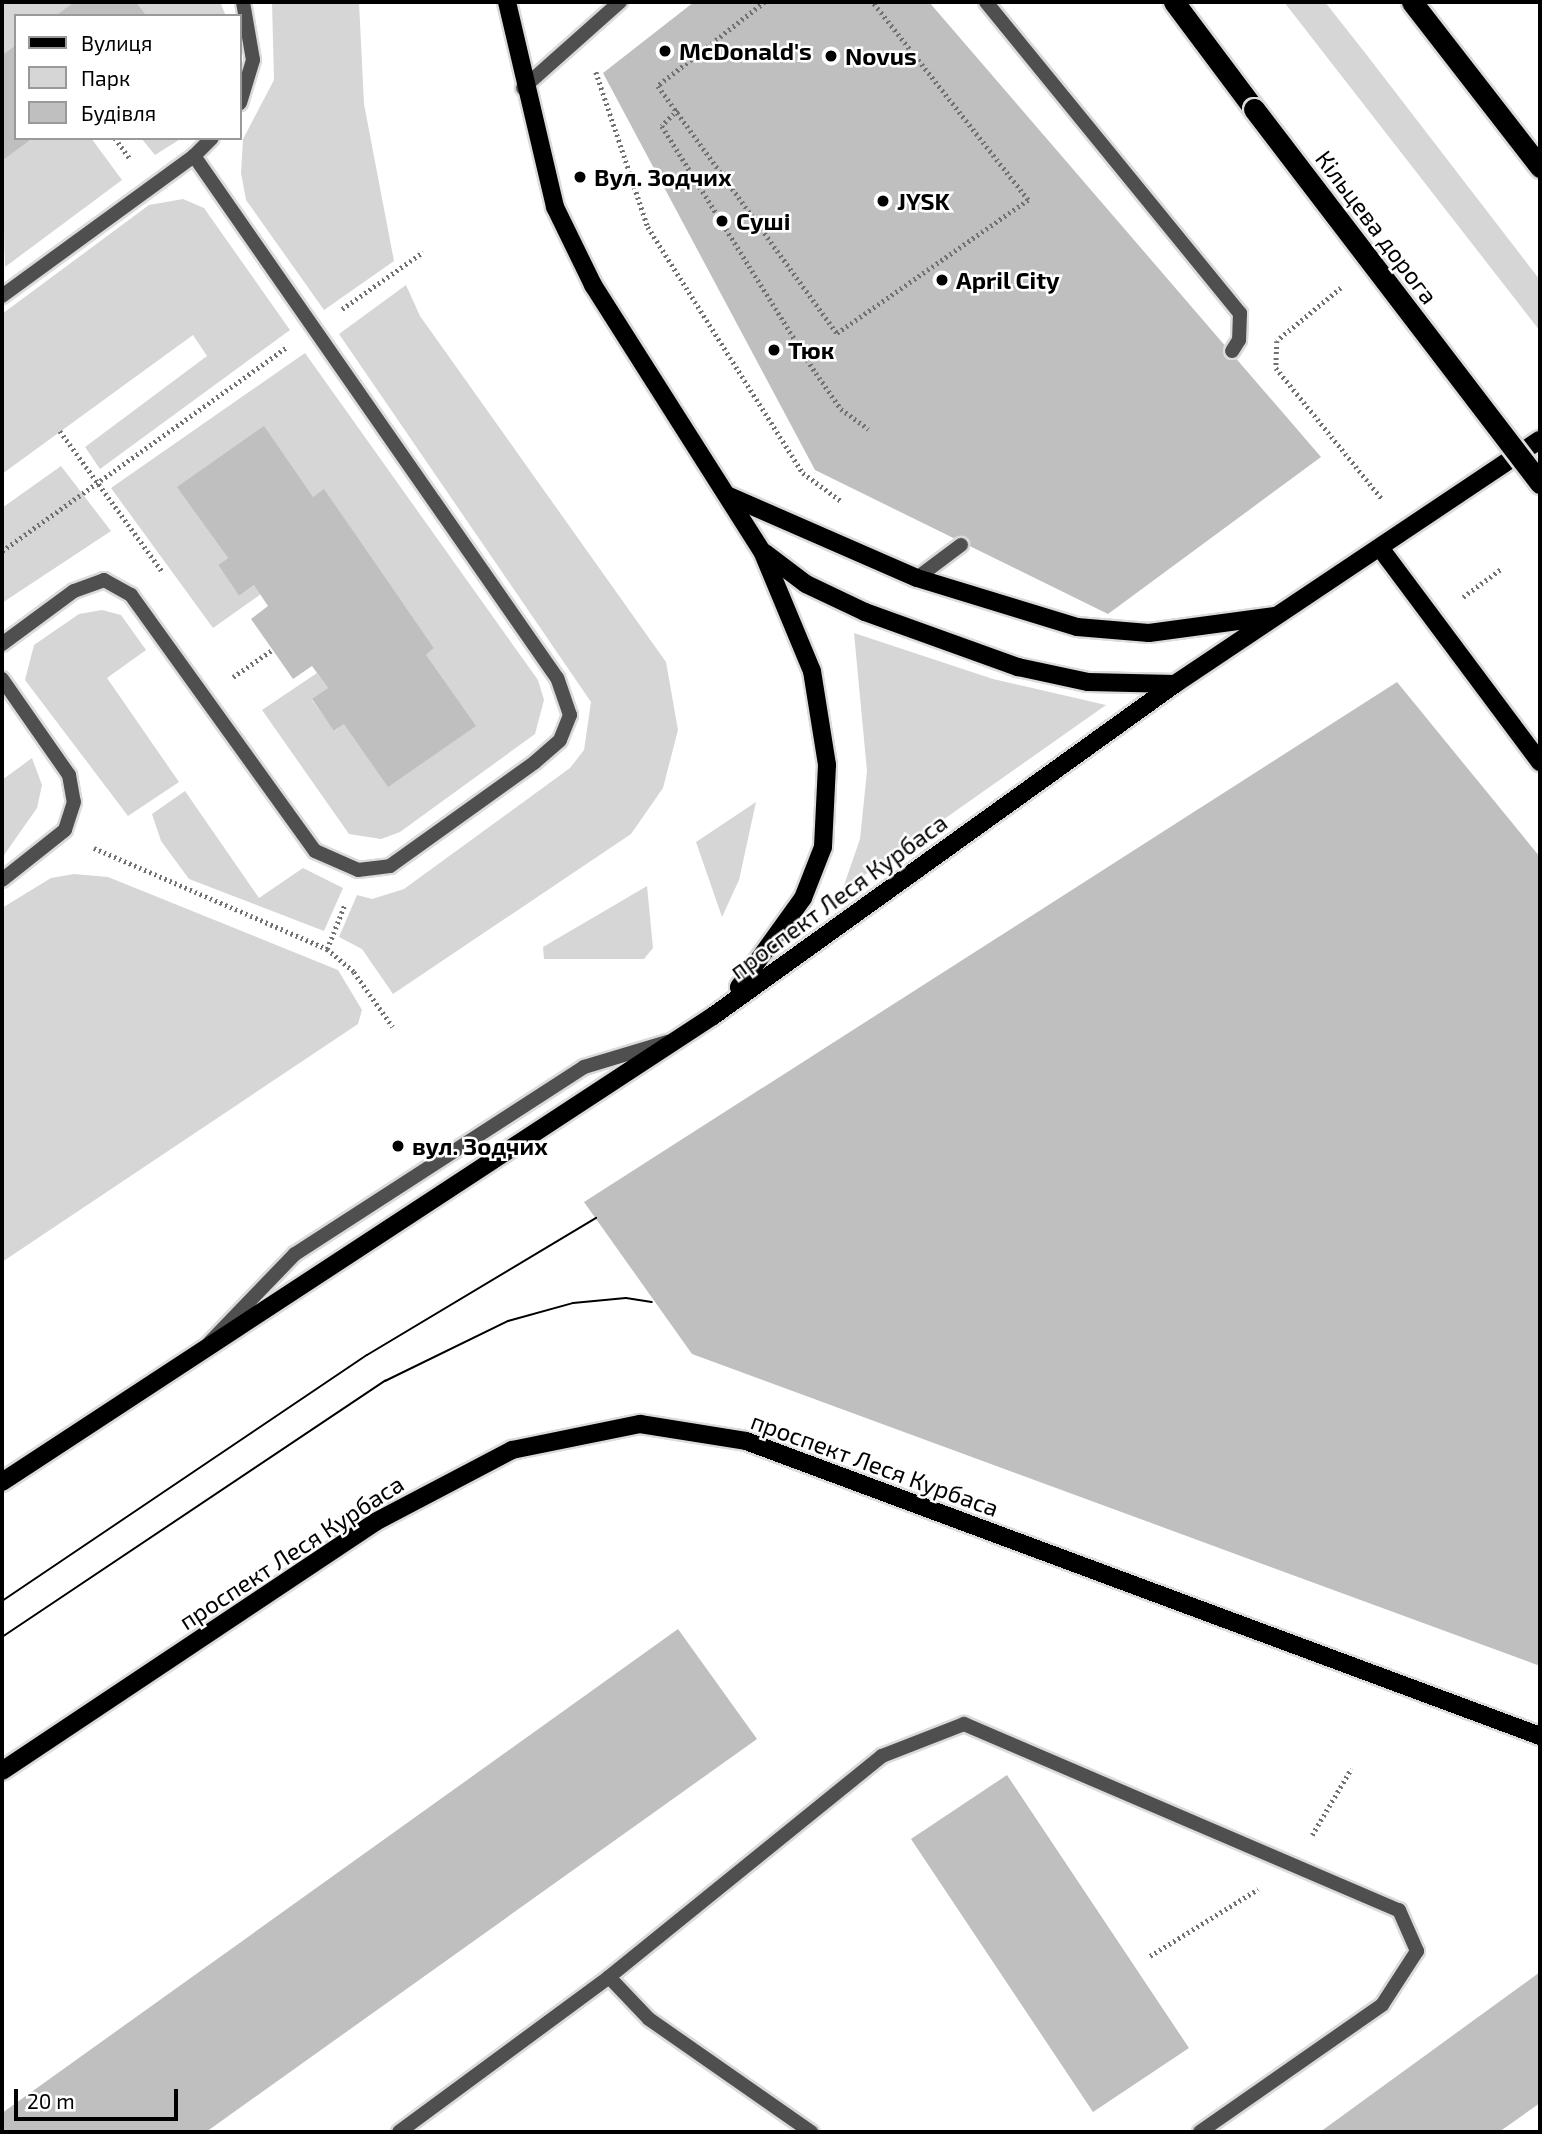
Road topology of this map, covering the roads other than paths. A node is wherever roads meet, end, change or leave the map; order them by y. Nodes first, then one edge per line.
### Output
1 (243, 2) edge
2 (508, 2) edge
3 (620, 2) edge
4 (986, 2) edge
5 (1174, 2) edge
6 (1412, 2) edge
7 (523, 88) junction
8 (242, 96) edge
9 (210, 140) edge
10 (194, 156) junction
11 (1540, 167) edge
12 (2, 296) edge
13 (1232, 351) dead end
14 (1540, 440) edge
15 (1540, 483) edge
16 (729, 496) junction
17 (961, 545) dead end
18 (1381, 549) junction
19 (762, 551) junction
20 (917, 578) junction
21 (1285, 614) junction
22 (2, 644) edge
23 (2, 679) edge
24 (1175, 684) junction
25 (1540, 762) edge
26 (2, 880) edge
27 (713, 1016) junction
28 (675, 1040) junction
29 (209, 1342) junction
30 (2, 1482) edge
31 (1540, 1735) edge
32 (2, 1771) edge
33 (610, 1977) junction
34 (398, 2132) edge
35 (811, 2132) edge
36 (1200, 2132) edge

1 - 8 street
2 - 7 main road
3 - 7 street
4 - 13 street
5 - 15 highway, Кільцева дорога, bridge
6 - 11 highway
7 - 16 main road
9 - 10 street
10 - 12 street
10 - 22 street
14 - 18 main road, проспект Леся Курбаса
16 - 19 main road
16 - 20 main road
17 - 20 street
18 - 21 main road, проспект Леся Курбаса
18 - 25 main road
19 - 24 main road
19 - 27 main road
20 - 21 main road
21 - 24 main road, проспект Леся Курбаса
23 - 26 street
24 - 27 main road, проспект Леся Курбаса
27 - 28 main road, проспект Леся Курбаса
28 - 29 main road, проспект Леся Курбаса
28 - 29 street
29 - 30 main road, проспект Леся Курбаса
31 - 32 main road, проспект Леся Курбаса
33 - 34 street
33 - 35 street
33 - 36 street

